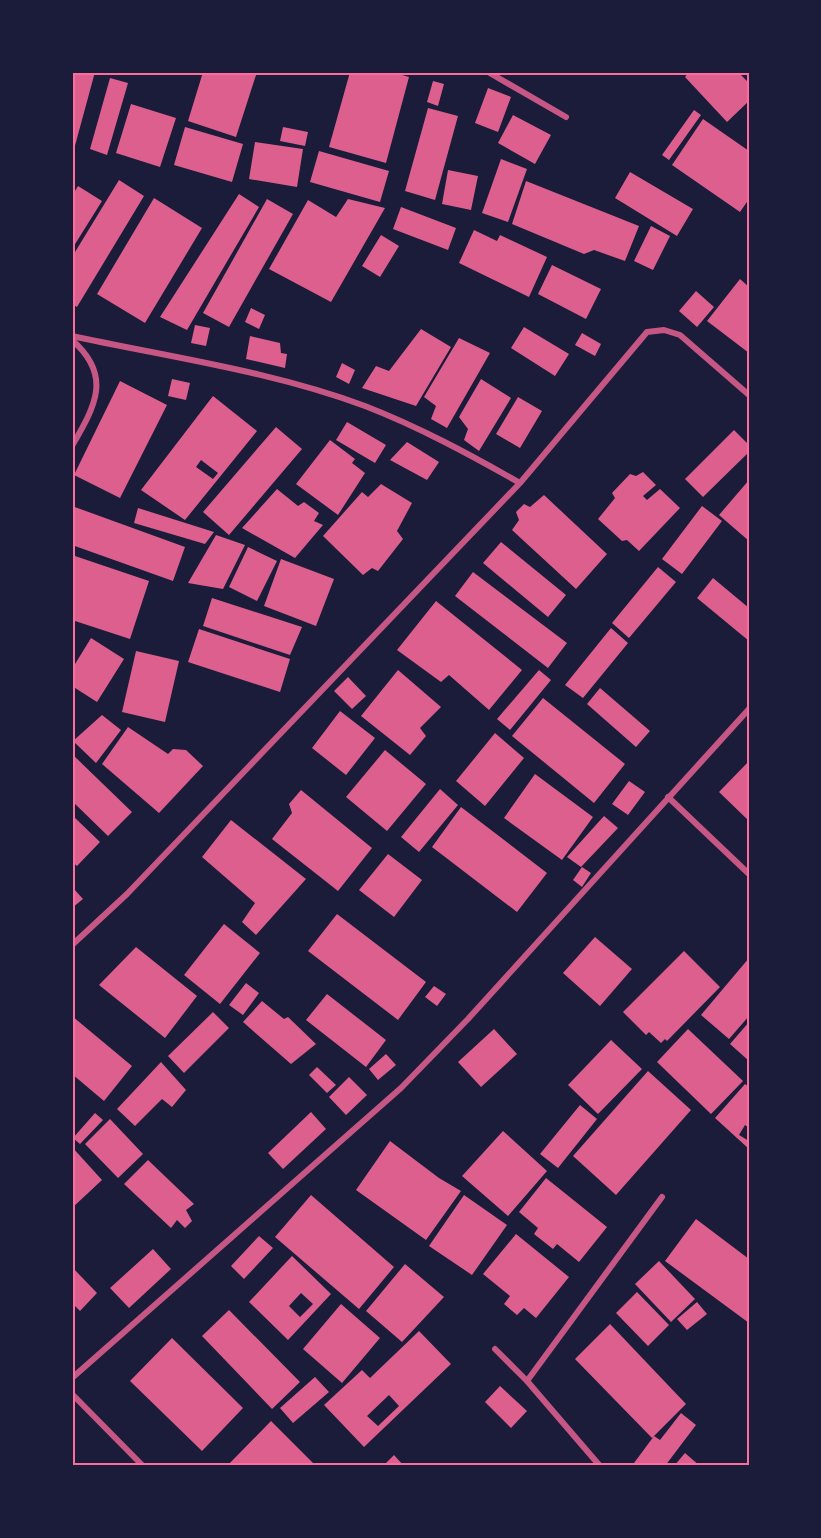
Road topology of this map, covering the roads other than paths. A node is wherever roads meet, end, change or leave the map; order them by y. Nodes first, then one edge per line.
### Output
1 (488, 72) edge
2 (566, 117) dead end
3 (72, 338) edge
4 (749, 395) edge
5 (72, 446) edge
6 (520, 483) junction
7 (749, 709) edge
8 (668, 797) junction
9 (749, 874) edge
10 (72, 945) edge
11 (662, 1197) dead end
12 (495, 1349) dead end
13 (72, 1378) edge
14 (527, 1381) junction
15 (72, 1394) edge
16 (143, 1466) edge
17 (600, 1466) edge

1 - 2 street
3 - 5 street
3 - 6 street
4 - 6 street
6 - 10 street
7 - 8 street
8 - 9 street
8 - 13 street
11 - 14 street
12 - 14 street
14 - 17 street
15 - 16 street

